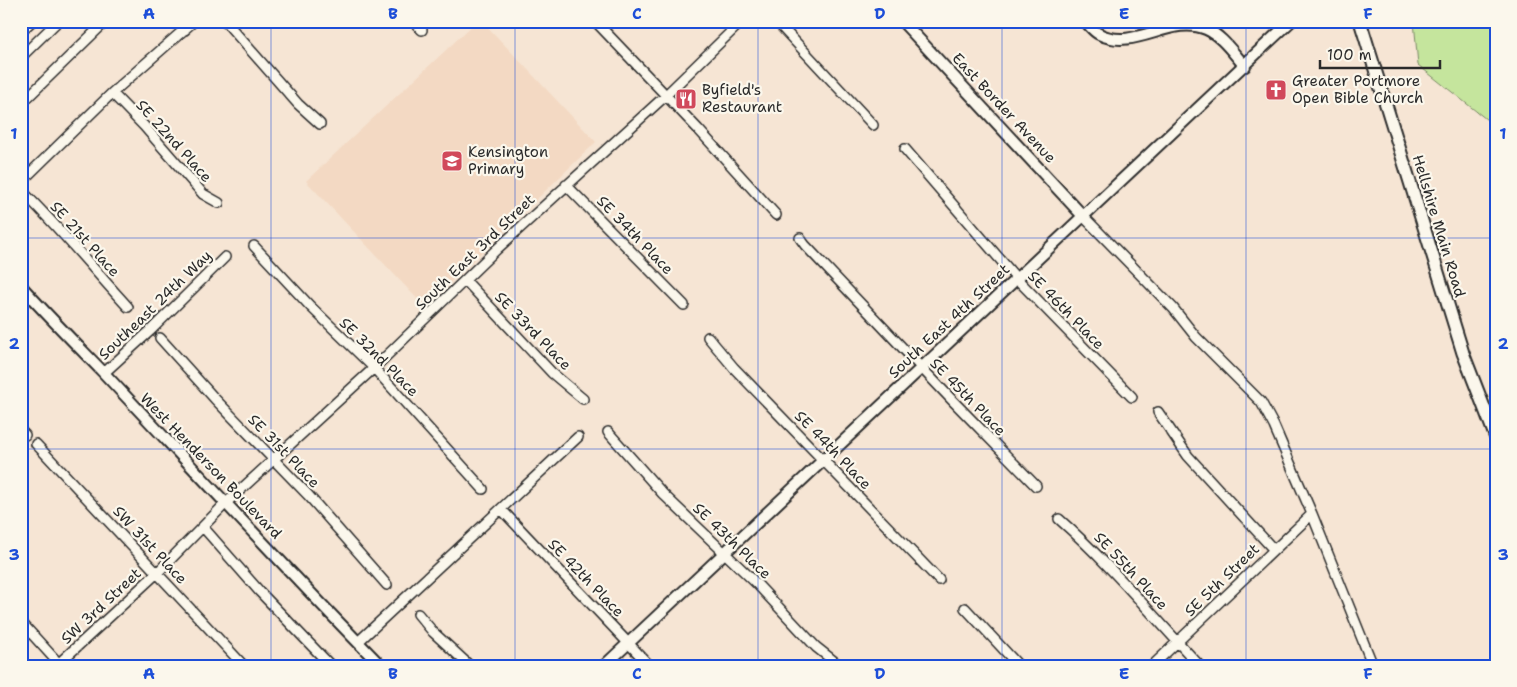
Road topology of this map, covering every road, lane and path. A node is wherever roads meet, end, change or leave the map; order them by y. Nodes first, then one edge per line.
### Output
1 (32, 21) edge
2 (58, 21) edge
3 (102, 21) edge
4 (177, 21) edge
5 (194, 21) edge
6 (225, 21) edge
7 (413, 21) edge
8 (595, 21) edge
9 (742, 21) edge
10 (776, 21) edge
11 (902, 21) edge
12 (1085, 21) edge
13 (1291, 21) edge
14 (1360, 21) edge
15 (185, 30) junction
16 (422, 30) dead end
17 (21, 31) edge
18 (21, 57) edge
19 (1245, 66) junction
20 (21, 92) edge
21 (112, 93) junction
22 (666, 96) junction
23 (320, 124) dead end
24 (873, 124) dead end
25 (905, 149) dead end
26 (21, 182) edge
27 (566, 185) junction
28 (21, 190) edge
29 (219, 203) dead end
30 (776, 214) dead end
31 (1083, 216) junction
32 (800, 238) dead end
33 (254, 246) dead end
34 (225, 257) dead end
35 (1017, 279) junction
36 (465, 280) junction
37 (21, 286) edge
38 (684, 305) dead end
39 (128, 307) dead end
40 (708, 337) dead end
41 (160, 338) dead end
42 (374, 368) junction
43 (920, 368) junction
44 (104, 373) junction
45 (1132, 397) dead end
46 (583, 399) dead end
47 (1158, 412) dead end
48 (608, 432) dead end
49 (578, 437) dead end
50 (1496, 438) edge
51 (36, 444) dead end
52 (823, 459) junction
53 (275, 460) junction
54 (1036, 486) dead end
55 (483, 489) dead end
56 (226, 503) junction
57 (501, 509) junction
58 (1312, 514) junction
59 (1060, 519) dead end
60 (203, 527) junction
61 (1274, 550) junction
62 (724, 553) junction
63 (157, 573) junction
64 (939, 580) dead end
65 (387, 585) dead end
66 (965, 608) dead end
67 (418, 614) dead end
68 (21, 622) edge
69 (358, 642) junction
70 (628, 642) junction
71 (1177, 642) junction
72 (59, 665) edge
73 (244, 666) edge
74 (331, 666) edge
75 (381, 666) edge
76 (470, 666) edge
77 (604, 666) edge
78 (650, 666) edge
79 (840, 666) edge
80 (1018, 666) edge
81 (1152, 666) edge
82 (1200, 666) edge
83 (1373, 666) edge

1 - 17 street
2 - 18 street
3 - 20 street
4 - 15 street
5 - 15 street
6 - 23 street
7 - 16 street
8 - 22 street
9 - 22 street, South East 3rd Street
10 - 24 street
11 - 31 street, East Border Avenue
12 - 19 street
13 - 19 street, South East 4th Street
14 - 50 main road, Hellshire Main Road
15 - 21 street
19 - 31 street, South East 4th Street
21 - 26 street
21 - 29 street, SE 22nd Place
22 - 27 street, South East 3rd Street
22 - 30 street
25 - 35 street, SE 46th Place
27 - 36 street, South East 3rd Street
27 - 38 street, SE 34th Place
28 - 39 street, SE 21st Place
31 - 35 street, South East 4th Street
31 - 58 street
32 - 43 street, SE 45th Place
33 - 42 street, SE 32nd Place
34 - 44 street, Southeast 24th Way
35 - 43 street, South East 4th Street
35 - 45 street, SE 46th Place
36 - 42 street, South East 3rd Street
36 - 46 street, SE 33rd Place
37 - 44 street, West Henderson Boulevard
40 - 52 street, SE 44th Place
41 - 53 street, SE 31st Place
42 - 53 street, South East 3rd Street
42 - 55 street, SE 32nd Place
43 - 52 street, South East 4th Street
43 - 54 street, SE 45th Place
44 - 56 street, West Henderson Boulevard
47 - 61 street
48 - 62 street, SE 43th Place
49 - 57 street
51 - 63 street, SW 31st Place
52 - 62 street, South East 4th Street
52 - 64 street, SE 44th Place
53 - 56 street, South East 3rd Street
53 - 65 street, SE 31st Place
56 - 60 street, SW 3rd Street
56 - 69 street, West Henderson Boulevard
57 - 69 street
57 - 70 street, SE 42th Place
58 - 61 street, SE 5th Street
58 - 83 street
59 - 71 street, SE 55th Place
60 - 63 street, SW 3rd Street
60 - 74 street
61 - 71 street, SE 5th Street
62 - 70 street, South East 4th Street
62 - 79 street, SE 43th Place
63 - 72 street, SW 3rd Street
63 - 73 street, SW 31st Place
66 - 80 street
67 - 76 street
68 - 72 street
69 - 75 street, West Henderson Boulevard
70 - 77 street, South East 4th Street
70 - 78 street, SE 42th Place
71 - 81 street, SE 5th Street
71 - 82 street, SE 55th Place

